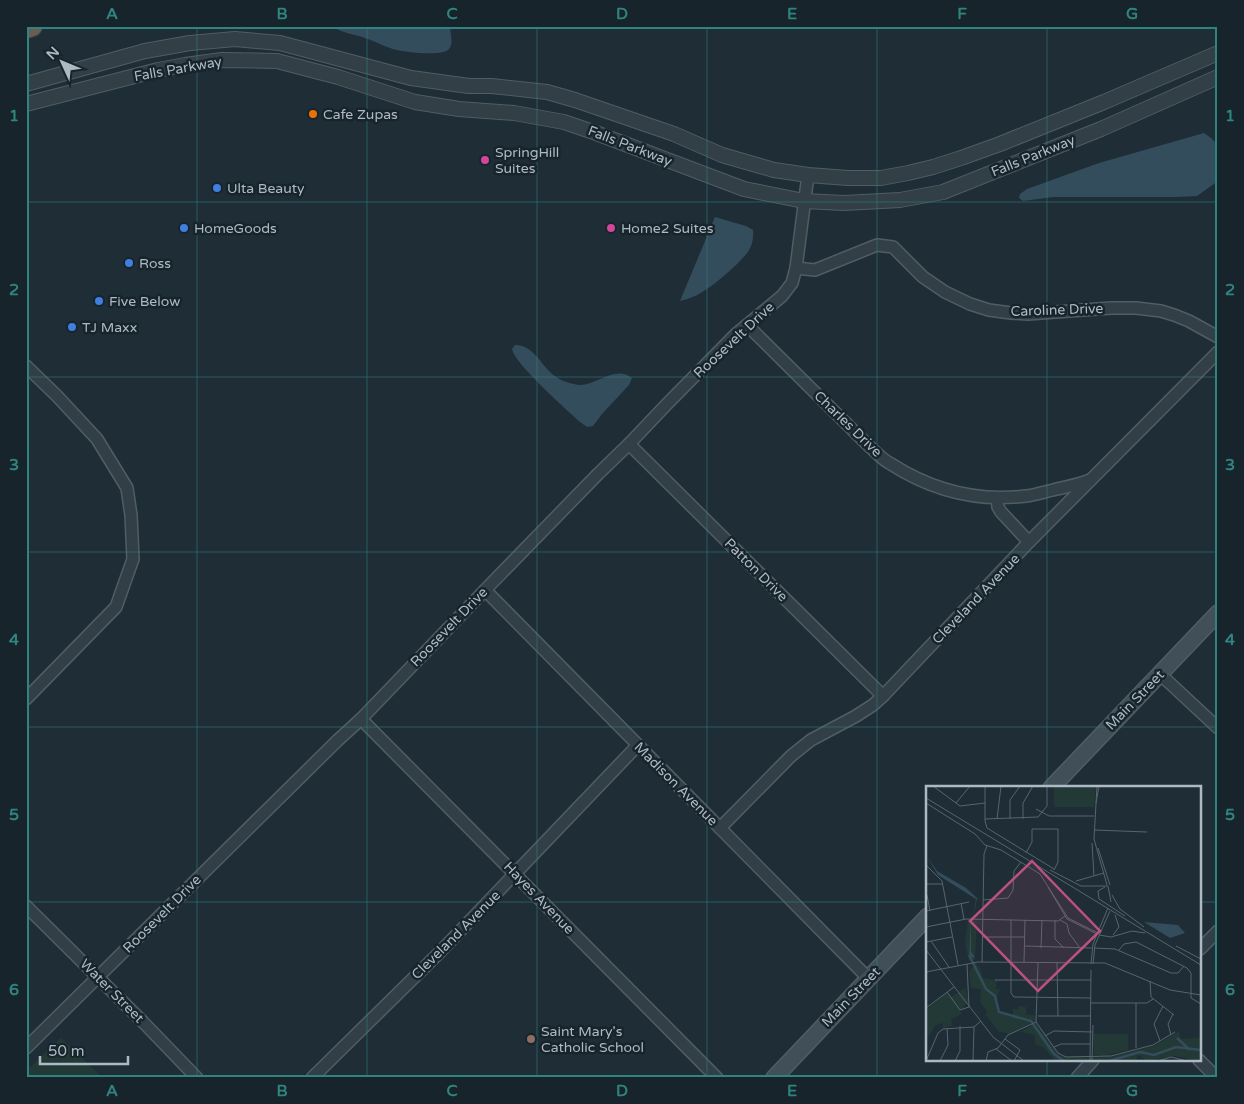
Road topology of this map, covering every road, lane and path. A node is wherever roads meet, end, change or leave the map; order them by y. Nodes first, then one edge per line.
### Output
1 (32, 26) edge
2 (26, 28) edge
3 (1218, 42) edge
4 (1213, 55) edge
5 (1217, 77) edge
6 (26, 84) edge
7 (26, 104) edge
8 (808, 175) junction
9 (804, 201) junction
10 (796, 268) junction
11 (747, 324) junction
12 (1218, 337) edge
13 (1218, 352) edge
14 (26, 366) edge
15 (629, 444) junction
16 (1092, 479) junction
17 (997, 498) junction
18 (1030, 542) junction
19 (485, 590) junction
20 (1218, 613) edge
21 (1160, 674) junction
22 (883, 696) junction
23 (26, 699) edge
24 (361, 719) junction
25 (1218, 728) edge
26 (638, 745) junction
27 (1053, 786) edge
28 (720, 828) junction
29 (516, 874) junction
30 (26, 906) edge
31 (926, 918) edge
32 (1218, 931) edge
33 (1202, 947) edge
34 (98, 977) junction
35 (868, 978) junction
36 (26, 1048) edge
37 (1091, 1062) edge
38 (1201, 1062) edge
39 (197, 1078) edge
40 (312, 1078) edge
41 (717, 1078) edge
42 (774, 1078) edge
43 (1077, 1078) edge
44 (1217, 1078) edge

1 - 2 highway
3 - 4 street
4 - 8 street, Falls Parkway
5 - 9 street, Falls Parkway
6 - 8 street, Falls Parkway
7 - 9 street, Falls Parkway
8 - 9 street, Roosevelt Drive
9 - 10 street, Roosevelt Drive
10 - 11 street, Roosevelt Drive
10 - 12 street, Caroline Drive
11 - 15 street, Roosevelt Drive
11 - 17 street, Charles Drive
13 - 16 street, Cleveland Avenue
14 - 23 street
15 - 19 street, Roosevelt Drive
15 - 22 street, Patton Drive
16 - 17 street, Charles Drive
16 - 18 street, Cleveland Avenue
17 - 18 street
18 - 22 street, Cleveland Avenue
19 - 24 street, Roosevelt Drive
19 - 26 street, Madison Avenue
20 - 21 main road, Main Street
21 - 25 street
21 - 27 main road, Main Street
22 - 28 street, Cleveland Avenue
24 - 29 street, Hayes Avenue
24 - 34 street, Roosevelt Drive
26 - 28 street, Madison Avenue
26 - 29 street, Cleveland Avenue
28 - 35 street, Madison Avenue
29 - 40 street, Cleveland Avenue
29 - 41 street, Hayes Avenue
30 - 34 street, Water Street
31 - 35 main road, Main Street
32 - 33 street
34 - 36 street, Roosevelt Drive
34 - 39 street, Water Street
35 - 42 main road, Main Street
37 - 43 street
38 - 44 street

